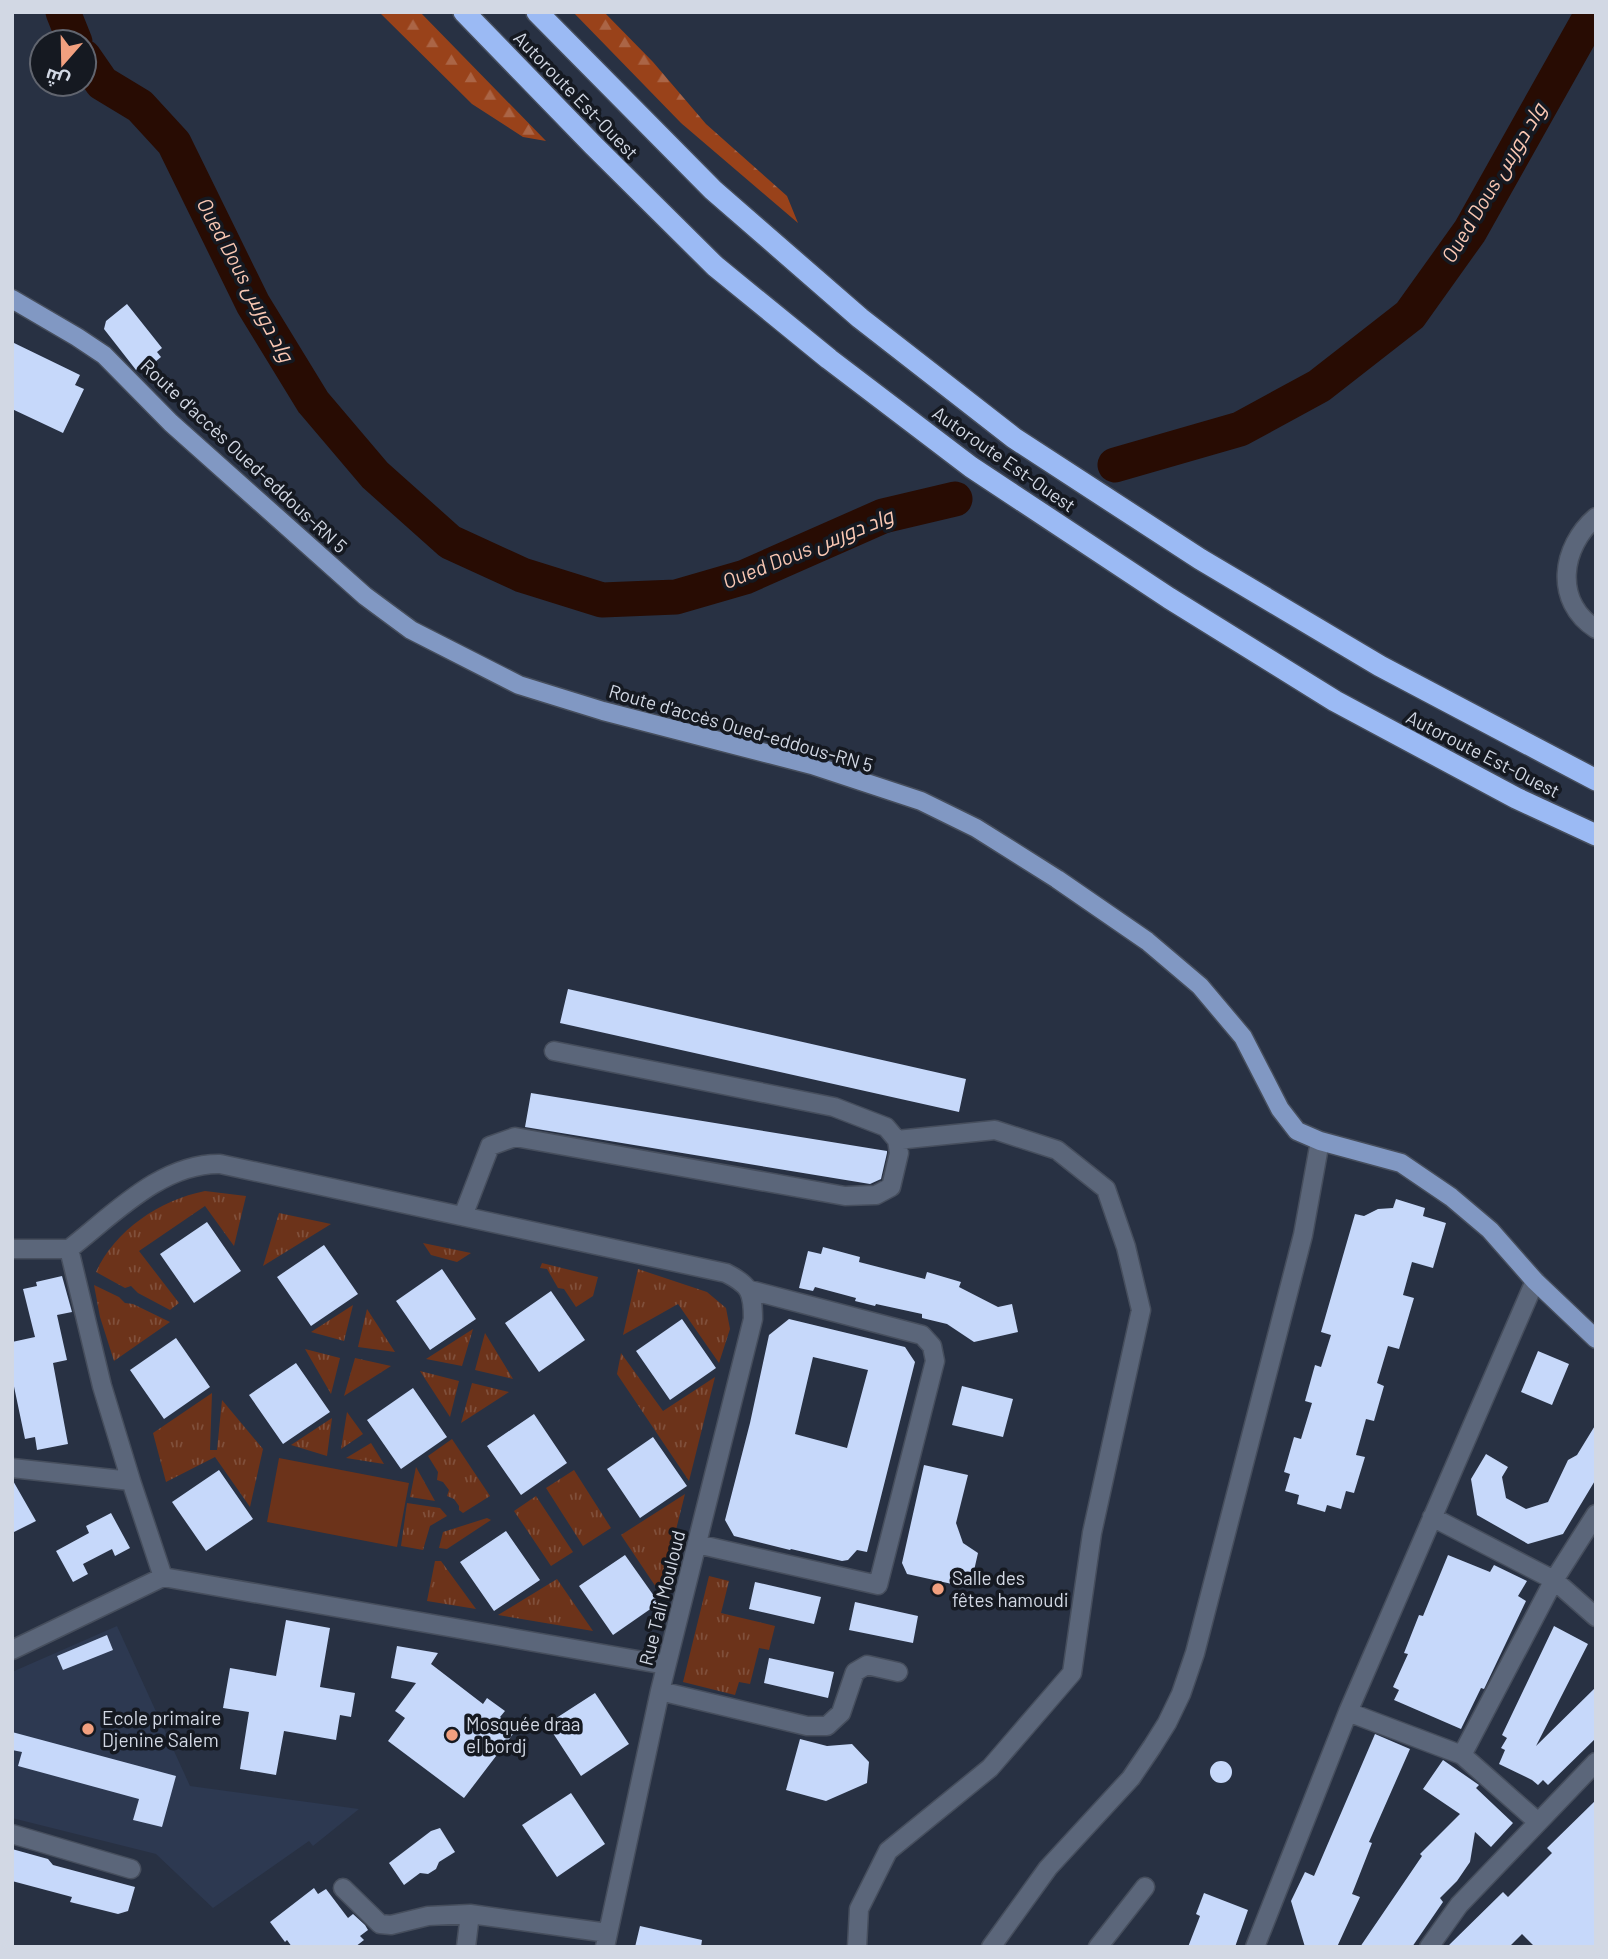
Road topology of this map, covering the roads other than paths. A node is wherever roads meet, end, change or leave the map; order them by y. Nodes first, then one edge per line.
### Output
1 (464, 12) edge
2 (537, 12) edge
3 (12, 299) edge
4 (1596, 517) edge
5 (1596, 629) edge
6 (1596, 780) edge
7 (1595, 835) edge
8 (555, 1051) dead end
9 (897, 1140) junction
10 (1321, 1141) junction
11 (463, 1216) junction
12 (12, 1249) edge
13 (69, 1249) junction
14 (1535, 1281) junction
15 (750, 1290) junction
16 (1596, 1339) edge
17 (12, 1468) edge
18 (131, 1481) junction
19 (1596, 1514) edge
20 (1432, 1517) junction
21 (697, 1544) junction
22 (163, 1577) junction
23 (1554, 1580) junction
24 (1596, 1617) edge
25 (12, 1650) edge
26 (666, 1665) junction
27 (898, 1672) dead end
28 (660, 1691) junction
29 (1348, 1712) junction
30 (1462, 1755) junction
31 (1596, 1762) edge
32 (1538, 1822) junction
33 (12, 1835) edge
34 (131, 1869) dead end
35 (1145, 1887) dead end
36 (343, 1888) dead end
37 (470, 1914) junction
38 (606, 1940) edge
39 (466, 1947) edge
40 (857, 1947) edge
41 (990, 1947) edge
42 (1098, 1947) edge
43 (1255, 1947) edge
44 (1429, 1947) edge

1 - 7 highway, Autoroute Est-Ouest
2 - 6 highway, Autoroute Est-Ouest
3 - 10 main road, Route d'accès Oued-eddous-RN 5
4 - 5 street
8 - 9 street
9 - 11 street
9 - 40 street
10 - 14 main road, Route d'accès Oued-eddous-RN 5
10 - 41 street
11 - 13 street
11 - 15 street
12 - 13 street
13 - 18 street
14 - 16 main road, Route d'accès Oued-eddous-RN 5
14 - 20 street
15 - 21 street, Rue Tali Mouloud
15 - 21 street
17 - 18 street
18 - 22 street
19 - 23 street
20 - 23 street
20 - 29 street
21 - 26 street, Rue Tali Mouloud
22 - 25 street
22 - 26 street
23 - 24 street
23 - 30 street
26 - 28 street, Rue Tali Mouloud
27 - 28 street
28 - 38 street, Rue Tali Mouloud
29 - 30 street
29 - 43 street
30 - 32 street
31 - 32 street
32 - 44 street
33 - 34 street
35 - 42 street
36 - 37 street
37 - 38 street
37 - 39 street

